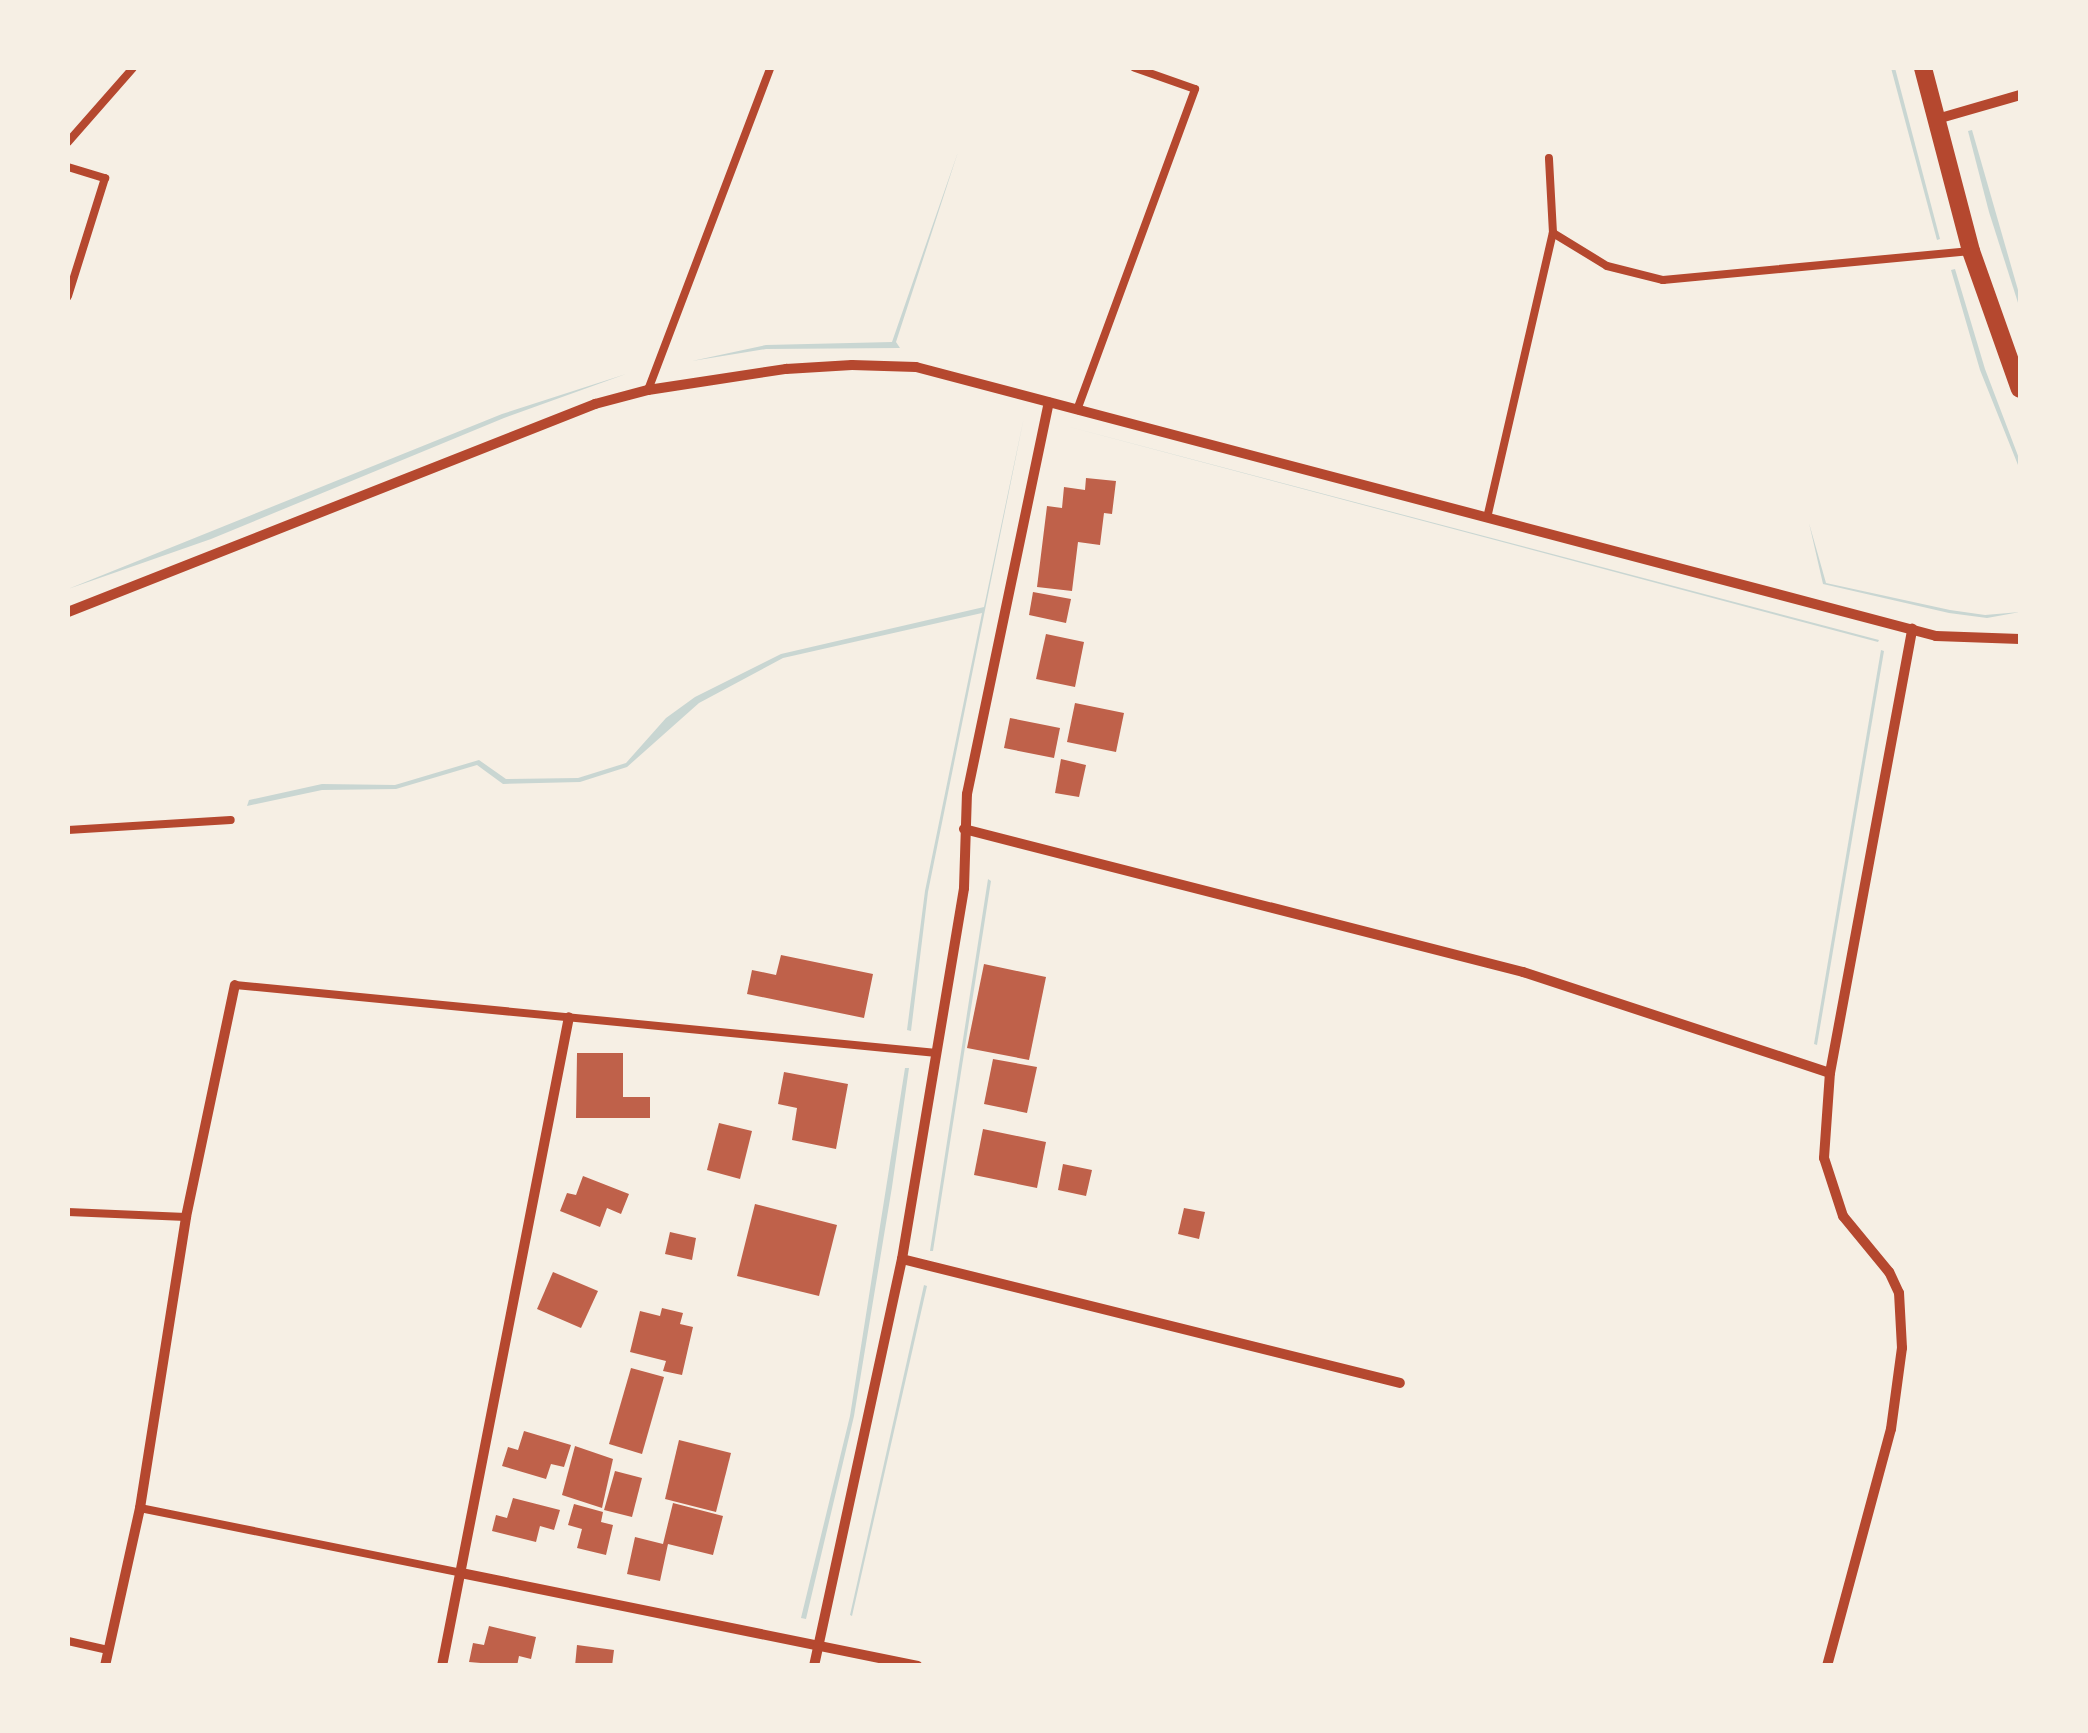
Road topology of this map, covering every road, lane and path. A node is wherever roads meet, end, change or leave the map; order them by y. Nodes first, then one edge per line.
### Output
1 (133, 68) edge
2 (770, 68) edge
3 (1135, 68) edge
4 (1923, 68) edge
5 (2020, 95) edge
6 (1937, 119) junction
7 (68, 142) edge
8 (1549, 158) dead end
9 (68, 167) edge
10 (1553, 232) junction
11 (1972, 252) junction
12 (68, 296) edge
13 (2020, 389) edge
14 (648, 390) junction
15 (1049, 402) junction
16 (1076, 410) junction
17 (1487, 518) junction
18 (68, 612) edge
19 (1912, 629) junction
20 (2020, 639) edge
21 (231, 820) dead end
22 (964, 829) junction
23 (68, 830) edge
24 (235, 984) joint
25 (569, 1017) junction
26 (936, 1054) junction
27 (1830, 1073) junction
28 (68, 1212) edge
29 (186, 1217) junction
30 (902, 1259) junction
31 (1400, 1383) dead end
32 (140, 1508) junction
33 (461, 1573) junction
34 (68, 1641) edge
35 (819, 1646) junction
36 (108, 1650) junction
37 (104, 1666) edge
38 (442, 1666) edge
39 (814, 1666) edge
40 (918, 1666) edge
41 (1827, 1666) edge

1 - 7 lane
2 - 14 lane
3 - 16 lane
4 - 6 street
5 - 6 street
6 - 11 street
8 - 10 lane
9 - 12 lane
10 - 11 lane
10 - 17 lane
11 - 13 street
14 - 15 street
14 - 18 street
15 - 16 street
15 - 22 street
16 - 17 street
17 - 19 street
19 - 20 street
19 - 27 street
21 - 23 lane
22 - 26 street
22 - 27 street
24 - 25 lane
24 - 29 street
25 - 26 lane
25 - 33 street
26 - 30 street
27 - 41 street
28 - 29 lane
29 - 32 street
30 - 31 street
30 - 35 street
32 - 33 lane
32 - 36 street
33 - 35 street
33 - 38 street
34 - 36 lane
35 - 39 street
35 - 40 street
36 - 37 street

